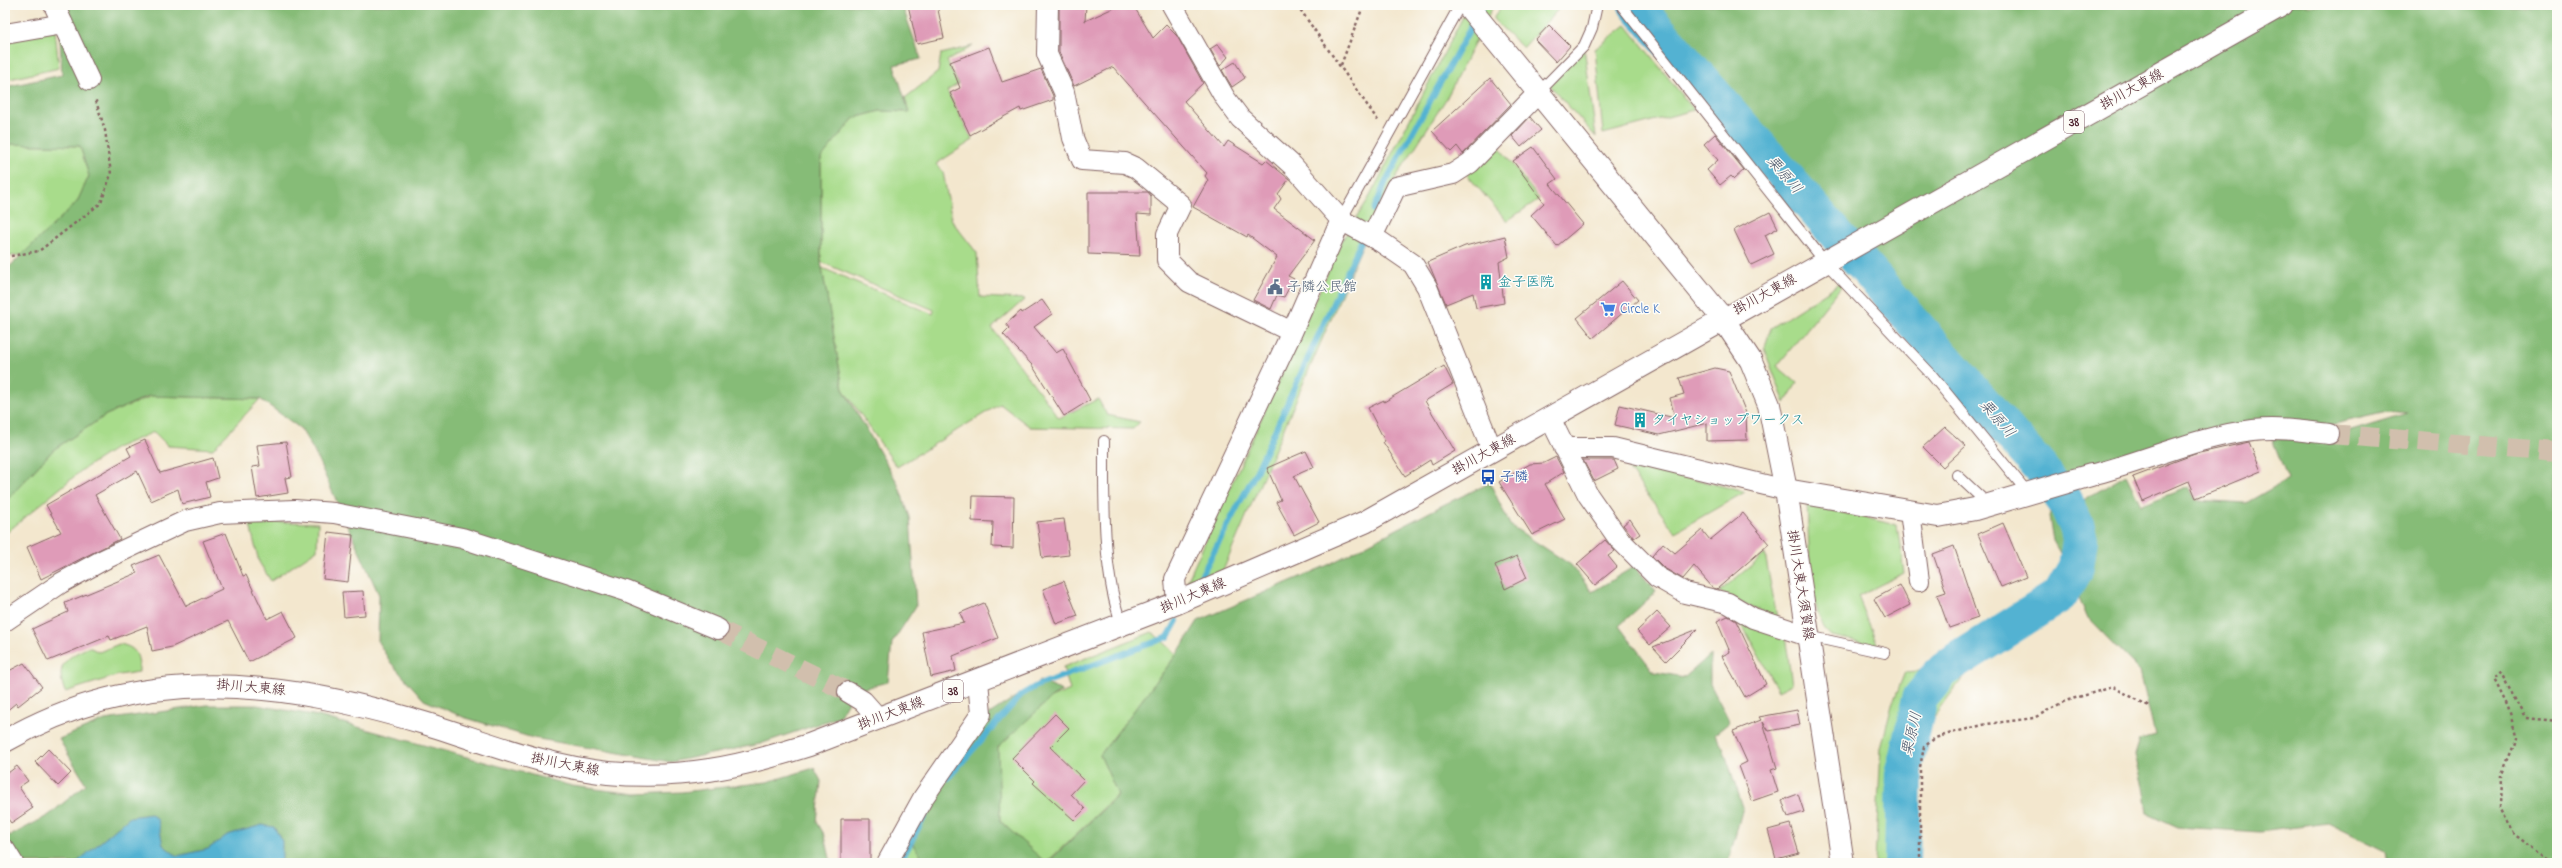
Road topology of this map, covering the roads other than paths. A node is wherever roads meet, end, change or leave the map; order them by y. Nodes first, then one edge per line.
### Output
1 (54, 5) edge
2 (1048, 5) edge
3 (1172, 5) edge
4 (1460, 5) edge
5 (1467, 5) edge
6 (1597, 5) edge
7 (1621, 5) edge
8 (2282, 5) edge
9 (63, 24) junction
10 (5, 34) edge
11 (89, 80) road end
12 (1539, 92) junction
13 (1345, 223) junction
14 (1370, 236) junction
15 (1829, 260) junction
16 (1723, 319) junction
17 (1292, 332) junction
18 (1550, 418) junction
19 (2329, 434) tunnel mouth
20 (1104, 441) dead end
21 (1564, 448) junction
22 (1492, 450) junction
23 (1957, 475) dead end
24 (2085, 477) joint
25 (1786, 490) junction
26 (2033, 491) junction
27 (1989, 505) junction
28 (1910, 512) junction
29 (1919, 581) dead end
30 (1177, 603) junction
31 (5, 621) edge
32 (1122, 625) junction
33 (718, 629) tunnel mouth
34 (1808, 636) junction
35 (1885, 653) dead end
36 (978, 681) junction
37 (848, 692) tunnel mouth
38 (880, 719) junction
39 (5, 741) edge
40 (5, 850) edge
41 (13, 863) edge
42 (887, 863) edge
43 (1843, 863) edge

1 - 9 street
2 - 17 street
3 - 13 street
4 - 13 lane
5 - 12 main road, 掛川大東大須賀線
6 - 12 lane
7 - 15 lane
8 - 15 main road, 掛川大東線 / 38
9 - 10 street
9 - 11 street
12 - 14 street
12 - 16 main road, 掛川大東大須賀線
13 - 14 street
13 - 17 street
14 - 22 street
15 - 16 main road, 掛川大東線 / 38
15 - 26 lane
16 - 18 main road, 掛川大東線 / 38
16 - 25 main road, 掛川大東大須賀線
17 - 30 street
18 - 21 street
18 - 22 main road, 掛川大東線 / 38
19 - 24 street
20 - 32 lane
21 - 25 street
21 - 34 street
22 - 30 main road, 掛川大東線 / 38
23 - 27 lane
24 - 26 main road
25 - 28 main road
25 - 34 main road, 掛川大東大須賀線
26 - 27 main road
27 - 28 main road
28 - 29 street
30 - 32 main road, 掛川大東線 / 38
31 - 33 street
32 - 36 main road, 掛川大東線 / 38
34 - 35 lane
34 - 43 main road, 掛川大東大須賀線
36 - 38 main road, 掛川大東線 / 38
36 - 42 street
37 - 38 street
38 - 39 main road, 掛川大東線 / 38
40 - 41 street

